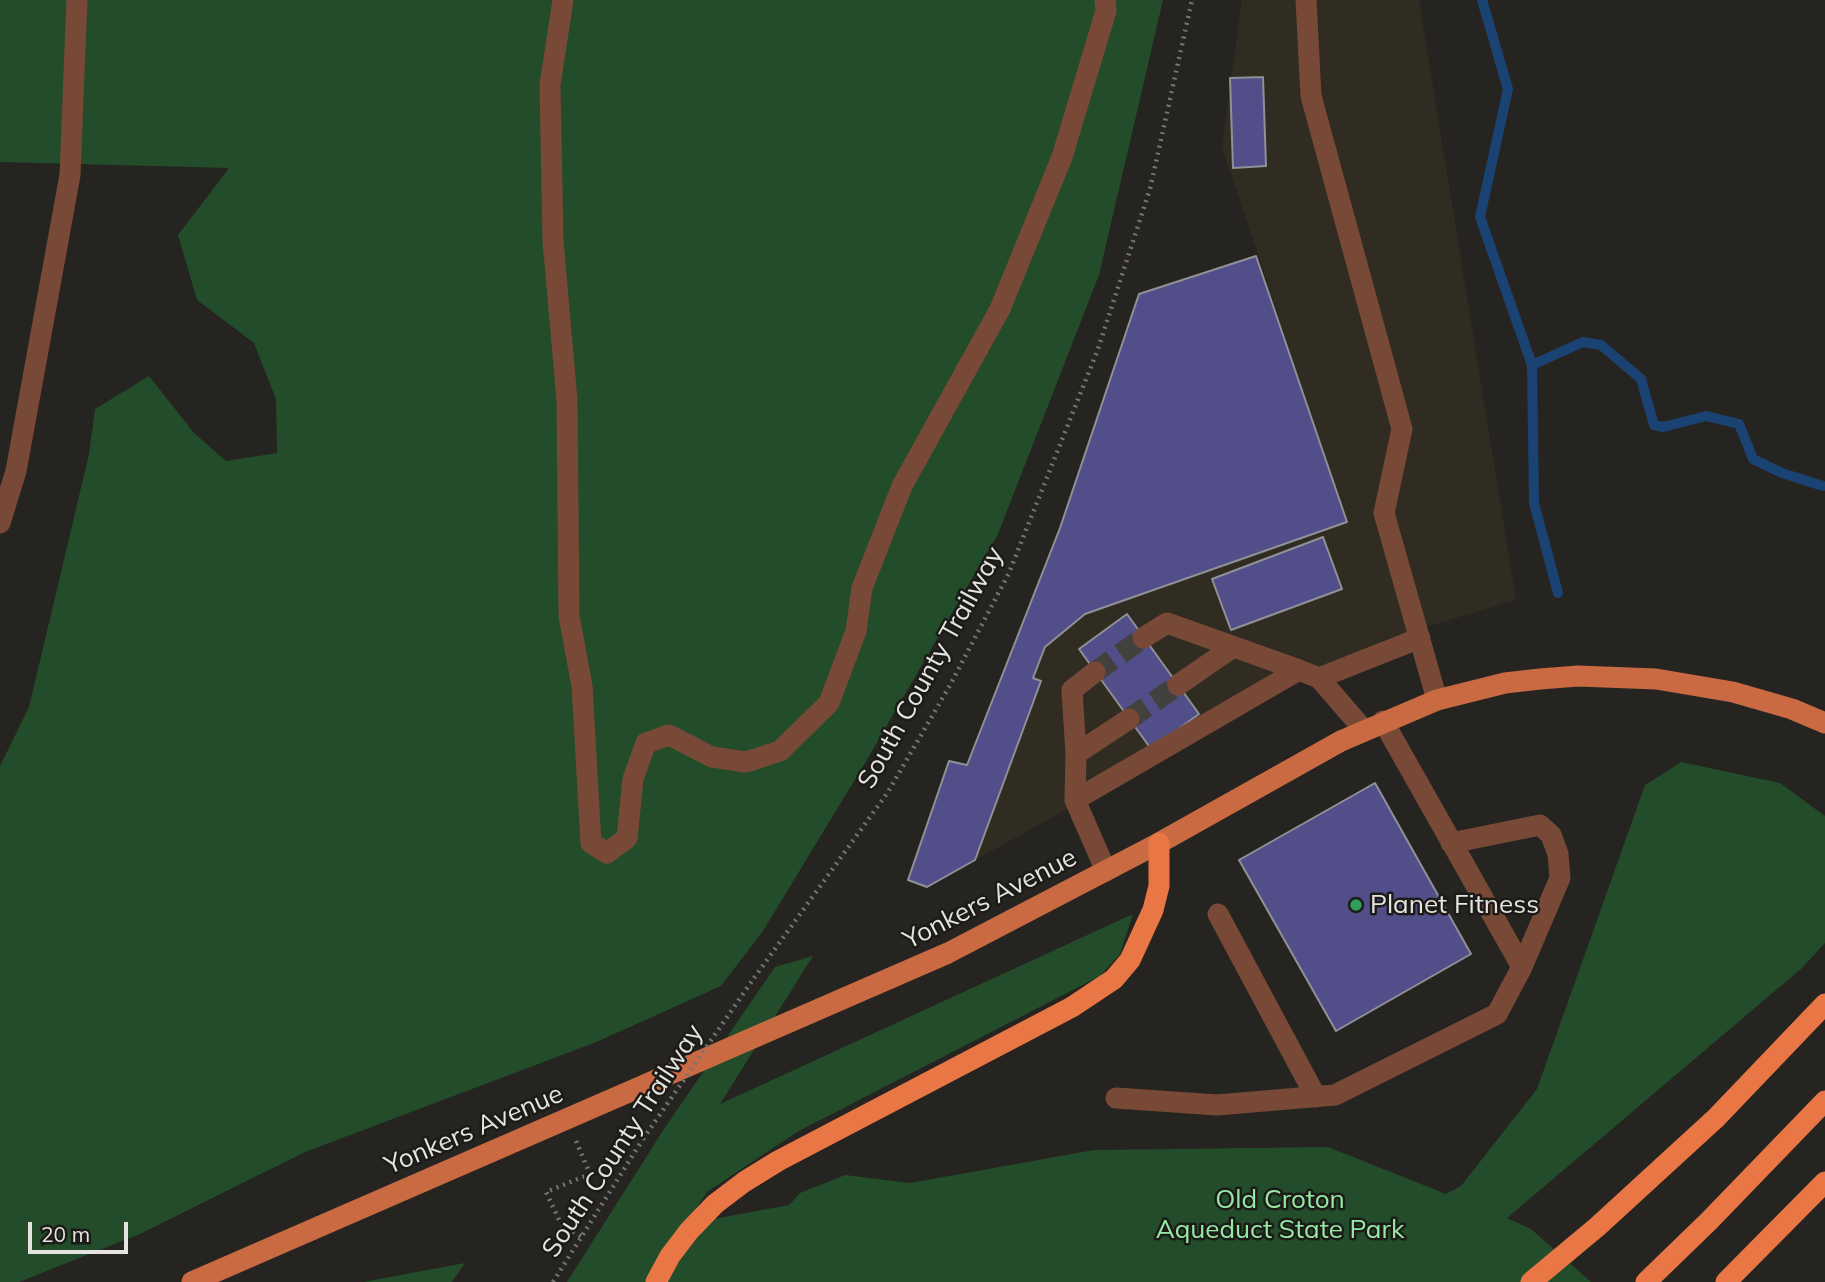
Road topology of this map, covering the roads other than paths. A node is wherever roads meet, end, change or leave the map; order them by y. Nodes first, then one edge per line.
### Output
1 (77, 0) edge
2 (563, 0) edge
3 (1105, 0) edge
4 (1306, 0) edge
5 (0, 523) edge
6 (1143, 638) tunnel mouth
7 (1420, 638) junction
8 (1233, 647) junction
9 (1095, 672) tunnel mouth
10 (1309, 674) junction
11 (1178, 685) tunnel mouth
12 (1437, 699) junction
13 (1129, 719) tunnel mouth
14 (1825, 723) edge
15 (1373, 726) junction
16 (1076, 754) junction
17 (1075, 800) junction
18 (1159, 843) junction
19 (1451, 843) junction
20 (1106, 871) junction
21 (1218, 914) dead end
22 (1522, 967) junction
23 (1825, 1004) edge
24 (1316, 1097) junction
25 (1116, 1098) dead end
26 (1825, 1101) edge
27 (1825, 1182) edge
28 (192, 1282) edge
29 (656, 1282) edge
30 (1531, 1282) edge
31 (1646, 1282) edge
32 (1726, 1282) edge

1 - 5 street
2 - 3 street
4 - 7 street
6 - 8 street
7 - 10 street
7 - 12 street
8 - 10 street
8 - 11 street
9 - 16 street
10 - 15 street
10 - 17 street
12 - 14 main road, Yonkers Avenue
12 - 15 main road, Yonkers Avenue
13 - 16 street
15 - 18 main road, Yonkers Avenue
15 - 19 street
16 - 17 street
17 - 20 street
18 - 20 main road, Yonkers Avenue
18 - 29 highway
19 - 22 street
19 - 22 street
20 - 28 main road, Yonkers Avenue
21 - 24 street
22 - 24 street
23 - 30 highway
24 - 25 street
26 - 31 highway
27 - 32 highway

